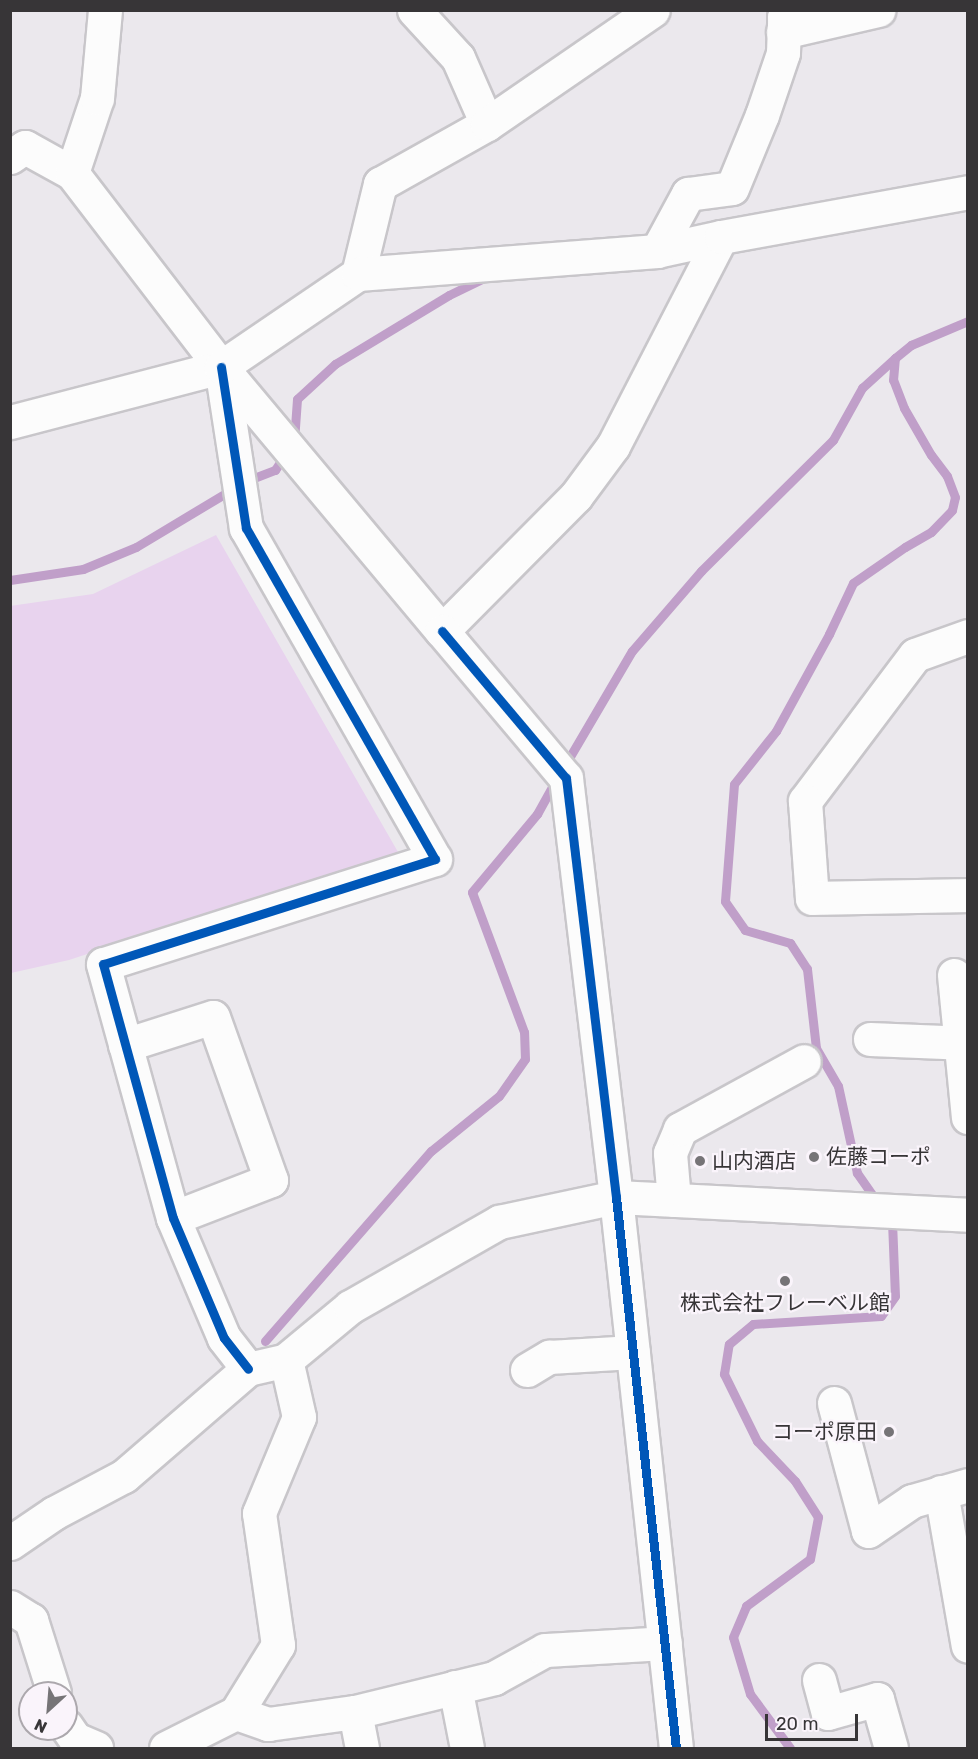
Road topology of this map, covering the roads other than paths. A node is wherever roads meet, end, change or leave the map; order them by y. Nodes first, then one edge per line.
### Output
1 (105, 10) edge
2 (414, 10) edge
3 (653, 10) edge
4 (878, 10) edge
5 (786, 21) edge
6 (487, 124) junction
7 (10, 157) edge
8 (72, 173) junction
9 (968, 192) edge
10 (721, 237) junction
11 (657, 251) junction
12 (358, 274) junction
13 (220, 367) junction
14 (10, 422) edge
15 (442, 631) junction
16 (968, 636) edge
17 (968, 895) edge
18 (954, 975) dead end
19 (870, 1039) dead end
20 (964, 1043) edge
21 (125, 1045) junction
22 (804, 1061) dead end
23 (968, 1117) edge
24 (616, 1197) junction
25 (674, 1200) junction
26 (968, 1215) edge
27 (173, 1218) junction
28 (633, 1352) junction
29 (286, 1360) junction
30 (248, 1369) junction
31 (527, 1370) dead end
32 (834, 1403) dead end
33 (954, 1488) edge
34 (10, 1543) edge
35 (10, 1607) edge
36 (665, 1643) junction
37 (968, 1646) edge
38 (819, 1680) dead end
39 (50, 1681) edge
40 (455, 1687) junction
41 (355, 1712) junction
42 (236, 1713) junction
43 (78, 1740) edge
44 (96, 1749) edge
45 (166, 1749) edge
46 (362, 1749) edge
47 (467, 1749) edge
48 (676, 1749) edge
49 (891, 1749) edge

1 - 8 street
2 - 6 street
3 - 6 street
4 - 5 street
5 - 11 street
6 - 12 street
7 - 8 street
8 - 13 street
9 - 10 street
10 - 11 street
10 - 15 street
11 - 12 street
12 - 13 street
13 - 14 street
13 - 15 street
13 - 21 street
15 - 24 street
16 - 17 street
18 - 20 street
19 - 20 street
20 - 23 street
21 - 27 street
21 - 27 street
22 - 25 street
24 - 25 street
24 - 28 street
24 - 29 street
25 - 26 street
27 - 30 street
28 - 31 street
28 - 36 street
29 - 30 street
29 - 42 street
30 - 34 street
32 - 33 street
33 - 37 street
35 - 39 street
36 - 40 street
36 - 48 street
38 - 49 street
40 - 41 street
40 - 47 street
41 - 42 street
41 - 46 street
42 - 45 street
43 - 44 street

